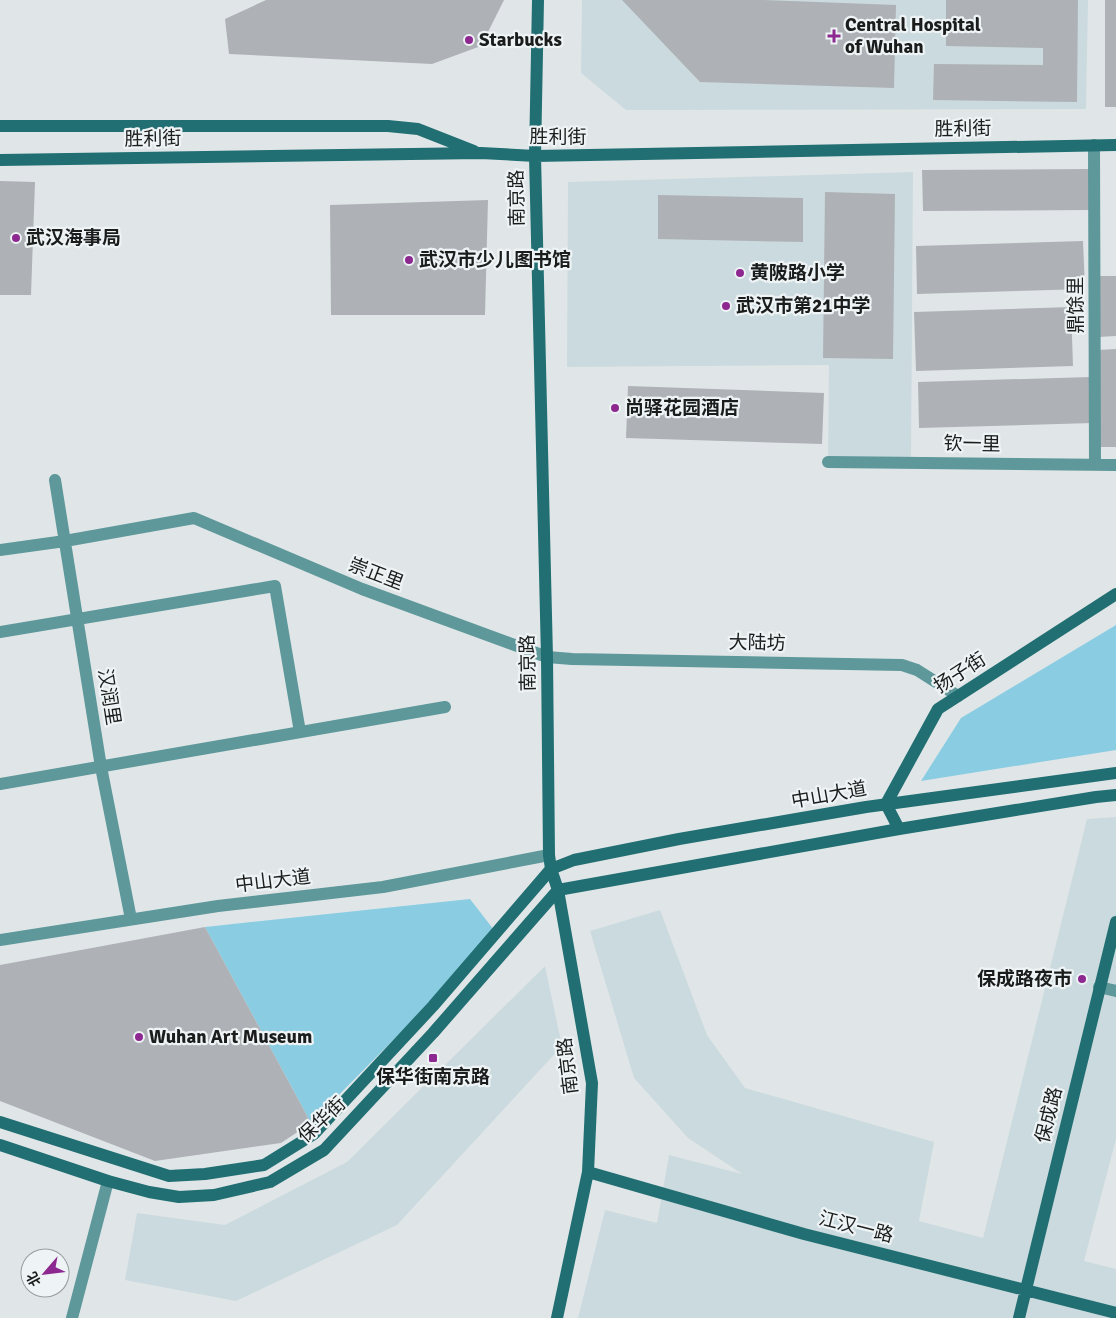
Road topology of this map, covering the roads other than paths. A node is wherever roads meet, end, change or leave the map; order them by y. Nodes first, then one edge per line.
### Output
1 (538, 0) edge
2 (0, 126) edge
3 (1094, 145) junction
4 (1116, 145) edge
5 (481, 153) junction
6 (535, 156) junction
7 (0, 160) edge
8 (828, 462) dead end
9 (1095, 465) junction
10 (1116, 465) edge
11 (55, 480) dead end
12 (65, 541) junction
13 (0, 550) edge
14 (1116, 594) edge
15 (78, 620) junction
16 (0, 632) edge
17 (547, 657) junction
18 (958, 696) junction
19 (445, 707) dead end
20 (300, 732) junction
21 (102, 767) junction
22 (1116, 773) edge
23 (0, 784) edge
24 (1116, 795) edge
25 (886, 804) junction
26 (899, 829) junction
27 (548, 855) junction
28 (550, 869) junction
29 (558, 890) junction
30 (131, 918) dead end
31 (1116, 922) edge
32 (0, 940) edge
33 (1100, 987) junction
34 (1116, 991) edge
35 (0, 1122) edge
36 (0, 1145) edge
37 (588, 1172) junction
38 (108, 1181) junction
39 (1026, 1290) junction
40 (1116, 1313) edge
41 (72, 1318) edge
42 (557, 1318) edge
43 (1019, 1318) edge

1 - 6 street, 南京路
2 - 5 street
3 - 4 street, 胜利街
3 - 6 street, 胜利街
3 - 9 street, 鼎馀里
5 - 6 street, 胜利街
5 - 7 street, 胜利街
6 - 17 street, 南京路
8 - 9 street, 钦一里
9 - 10 street, 钦一里
11 - 12 street, 汉润里
12 - 13 street
12 - 15 street, 汉润里
12 - 17 street, 崇正里
14 - 18 street, 扬子街
15 - 16 street
15 - 20 street
15 - 21 street, 汉润里
17 - 18 street, 大陆坊
17 - 27 street, 南京路
18 - 25 street, 扬子街
19 - 20 street
20 - 21 street
21 - 23 street
21 - 30 street, 汉润里
22 - 25 street, 中山大道
24 - 26 street
25 - 26 street
25 - 28 street, 中山大道
26 - 29 street
27 - 28 street, 南京路
27 - 32 street, 中山大道
28 - 29 street, 南京路
28 - 35 street, 保华街
29 - 37 street, 南京路
29 - 38 street, 保华街
31 - 33 street, 保成路
33 - 34 street
33 - 39 street, 保成路
36 - 38 street, 保华街
37 - 39 street, 江汉一路
37 - 42 street, 南京路
38 - 41 street
39 - 40 street, 江汉一路
39 - 43 street, 保成路

